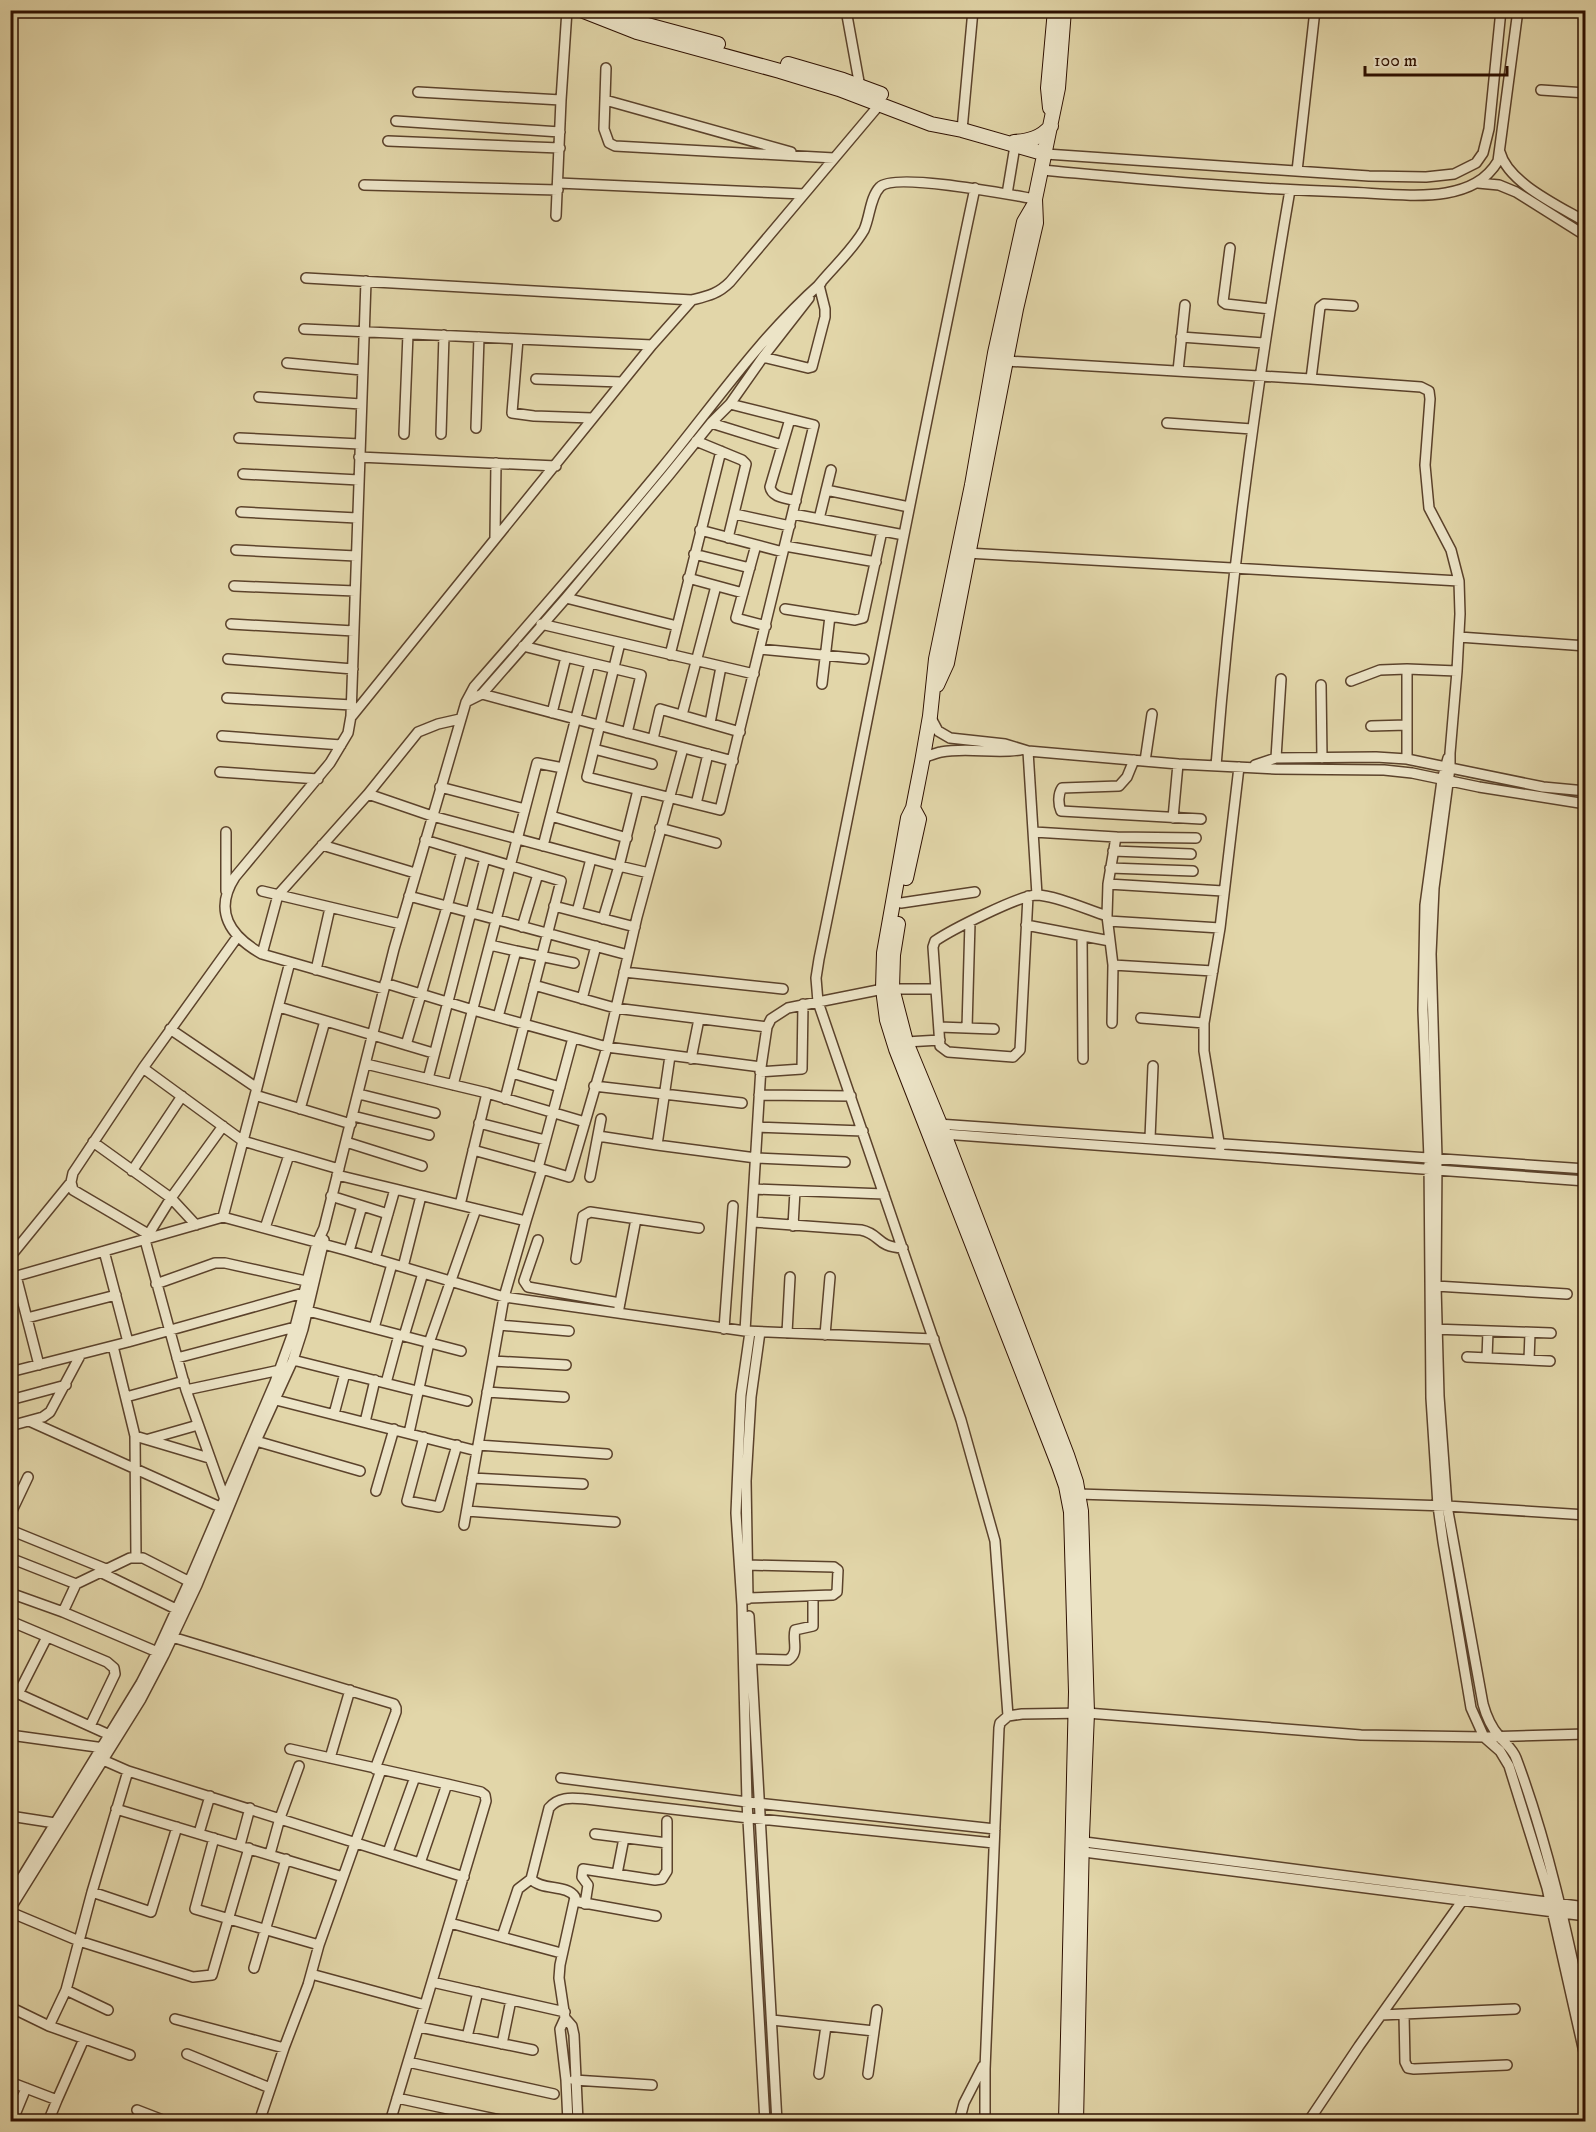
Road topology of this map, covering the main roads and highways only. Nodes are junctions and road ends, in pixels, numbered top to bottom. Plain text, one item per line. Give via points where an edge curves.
1 (581, 10) edge
2 (606, 10) edge
3 (1055, 10) edge
4 (1064, 10) edge
5 (1052, 124) junction
6 (962, 130) junction
7 (1010, 144) junction
8 (1046, 154) junction
9 (1035, 202) junction
10 (932, 695) junction
11 (913, 808) junction
12 (888, 989) junction
13 (1081, 1713) junction
14 (1077, 1846) junction
15 (1066, 2121) edge
16 (1076, 2121) edge

1 - 6 main road via 637,32 780,70 931,124
2 - 6 main road via 860,87
3 - 5 main road via 1048,88
4 - 5 main road
5 - 7 main road via 1045,134
5 - 8 main road
6 - 7 main road
7 - 8 main road
8 - 9 main road
9 - 10 main road via 1024,222 995,353
9 - 10 main road via 1036,223 947,663
10 - 11 main road
11 - 12 main road via 884,953
11 - 12 main road via 919,819
12 - 13 main road via 887,1020 896,1049 1066,1486 1071,1512
12 - 13 main road via 1067,1455 1078,1494
13 - 14 main road
14 - 15 main road
14 - 16 main road

